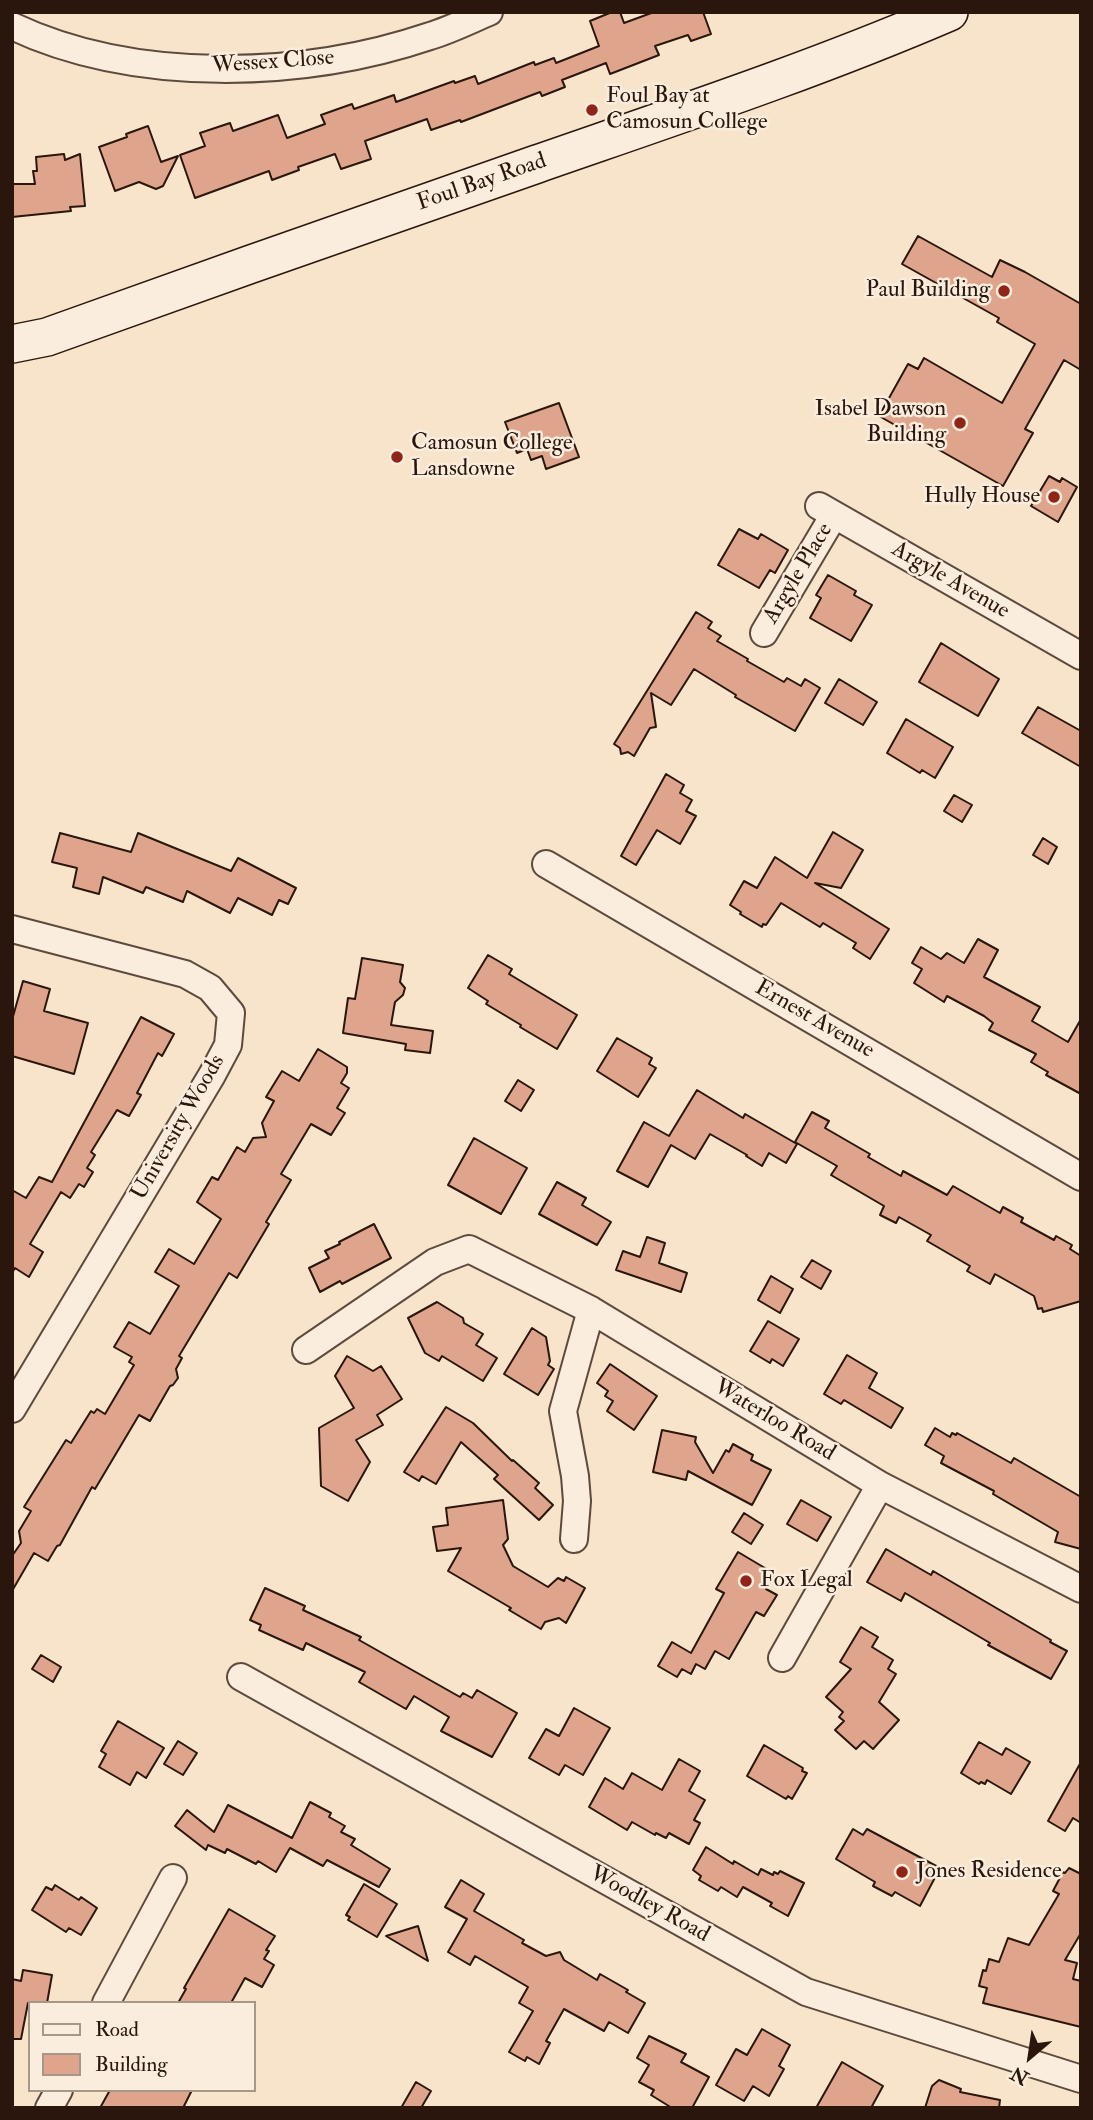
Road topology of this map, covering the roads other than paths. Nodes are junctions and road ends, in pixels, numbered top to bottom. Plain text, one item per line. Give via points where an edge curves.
1 (489, 12) edge
2 (949, 12) edge
3 (12, 26) edge
4 (12, 344) edge
5 (826, 510) joint
6 (764, 633) dead end
7 (1081, 656) edge
8 (546, 864) dead end
9 (12, 929) edge
10 (1081, 1177) edge
11 (591, 1310) junction
12 (306, 1350) dead end
13 (12, 1409) edge
14 (880, 1485) junction
15 (574, 1539) dead end
16 (1081, 1589) edge
17 (782, 1658) dead end
18 (240, 1678) dead end
19 (173, 1878) dead end
20 (107, 2001) edge
21 (1081, 2079) edge
22 (58, 2092) edge
23 (50, 2108) edge

1 - 3 street, Wessex Close via 429,37 345,59 254,69 153,65 57,43
2 - 4 main road, Foul Bay Road via 716,102 47,337
5 - 6 street, Argyle Place
5 - 7 street, Argyle Avenue
8 - 10 street, Ernest Avenue
9 - 13 street, University Woods via 185,974 210,988 231,1013 228,1045 212,1075
11 - 12 street, Waterloo Road via 469,1249 435,1262
11 - 14 street, Waterloo Road
11 - 15 street via 563,1410 575,1476
14 - 16 street, Waterloo Road
14 - 17 street
18 - 21 street, Woodley Road via 806,1993
19 - 20 street
22 - 23 street

